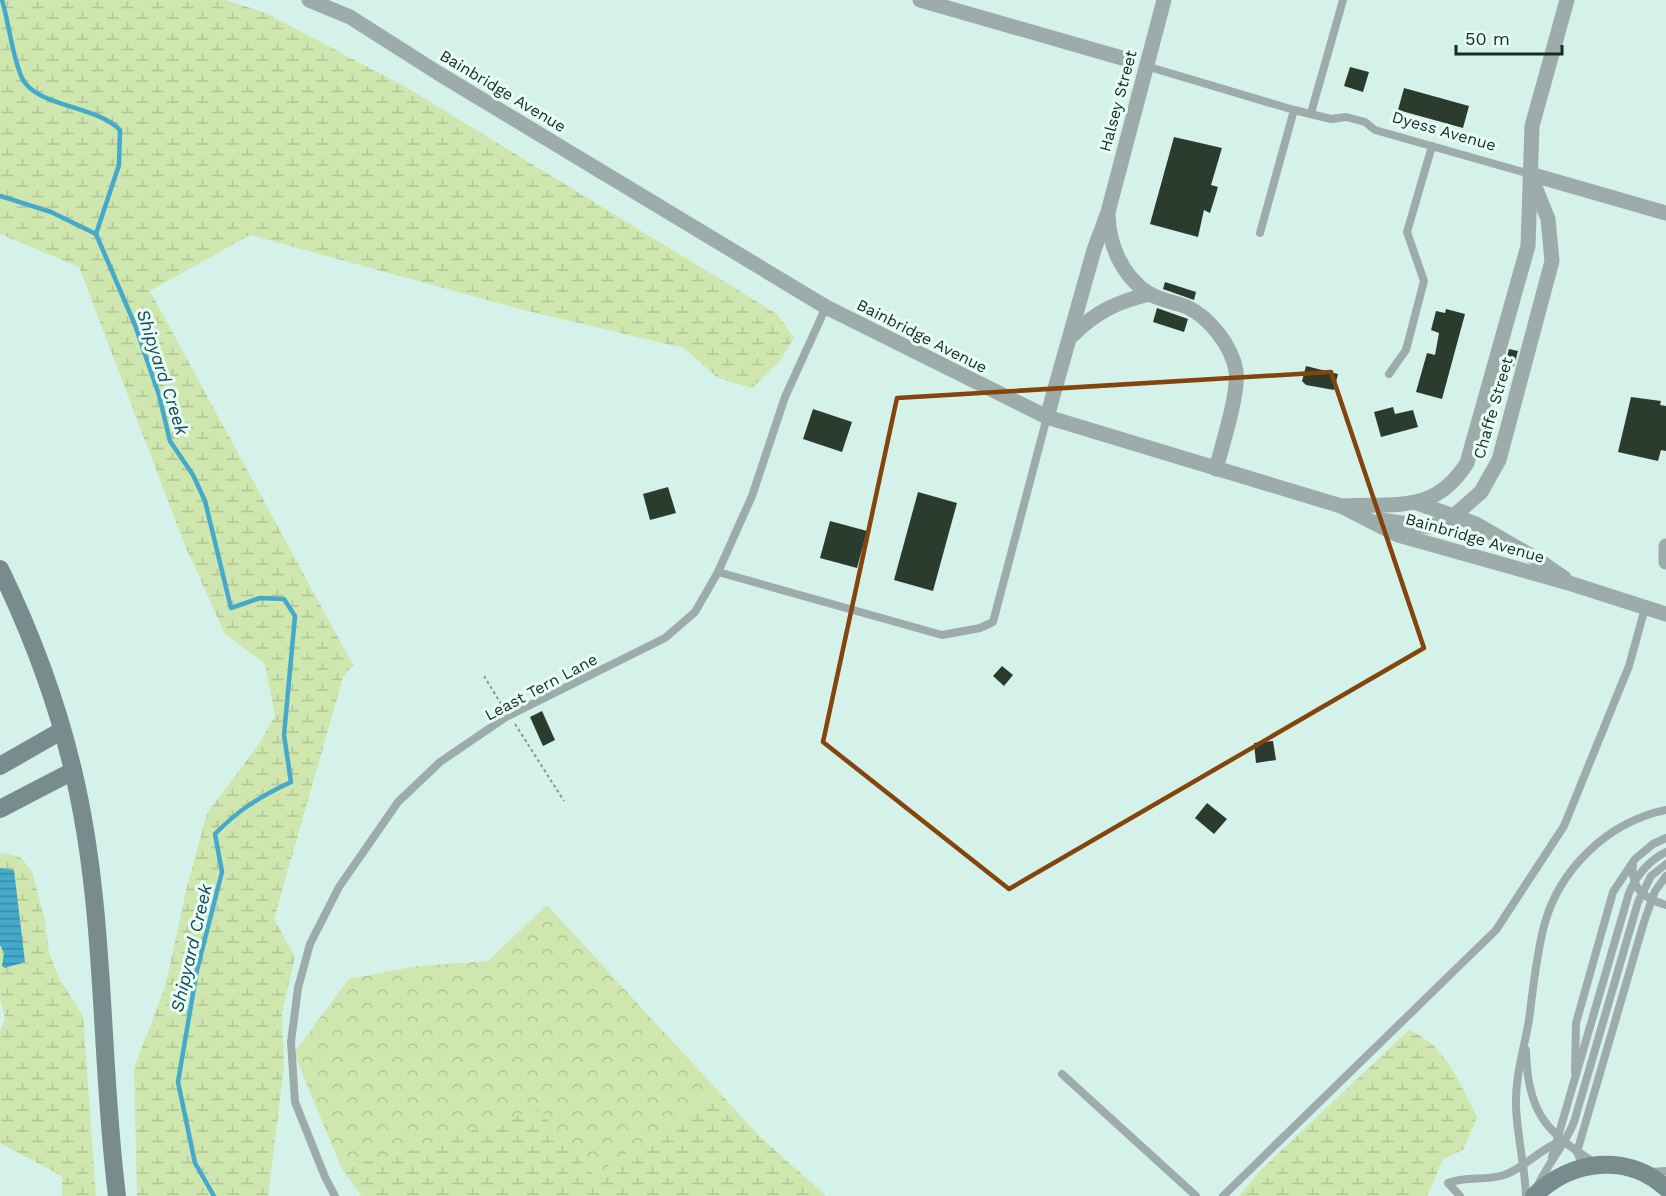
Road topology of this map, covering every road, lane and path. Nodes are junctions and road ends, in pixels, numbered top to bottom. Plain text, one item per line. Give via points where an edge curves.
1 (309, 0) edge
2 (920, 0) edge
3 (1164, 0) edge
4 (1343, 0) edge
5 (1567, 0) edge
6 (1122, 58) dead end
7 (1145, 66) junction
8 (1294, 110) junction
9 (1311, 113) junction
10 (1432, 146) junction
11 (1530, 174) junction
12 (1108, 212) junction
13 (1666, 213) edge
14 (1260, 232) dead end
15 (1150, 294) junction
16 (826, 307) junction
17 (1071, 337) junction
18 (1389, 374) dead end
19 (1047, 417) junction
20 (1216, 469) junction
21 (1417, 503) junction
22 (1341, 506) junction
23 (1454, 516) junction
24 (1666, 546) edge
25 (1666, 562) edge
26 (0, 568) edge
27 (718, 572) junction
28 (1572, 584) junction
29 (1645, 608) junction
30 (1666, 614) edge
31 (484, 676) dead end
32 (509, 715) junction
33 (61, 731) junction
34 (0, 766) edge
35 (73, 771) junction
36 (564, 801) dead end
37 (0, 809) edge
38 (1666, 810) edge
39 (1666, 838) edge
40 (1666, 852) edge
41 (1634, 861) junction
42 (1666, 864) edge
43 (1665, 879) edge
44 (1634, 882) junction
45 (1657, 888) junction
46 (1666, 890) edge
47 (1641, 895) junction
48 (1652, 901) junction
49 (1666, 905) edge
50 (1526, 1036) junction
51 (1062, 1074) dead end
52 (1575, 1077) junction
53 (1557, 1140) junction
54 (1565, 1143) junction
55 (1551, 1160) junction
56 (1586, 1161) junction
57 (1524, 1165) junction
58 (1666, 1171) edge
59 (1643, 1172) junction
60 (1666, 1188) edge
61 (117, 1196) edge
62 (335, 1196) edge
63 (1196, 1196) edge
64 (1223, 1196) edge
65 (1460, 1196) edge
66 (1526, 1196) edge
67 (1534, 1196) edge

1 - 16 street, Bainbridge Avenue via 350,17
2 - 6 street
3 - 7 street, Halsey Street
4 - 9 lane
5 - 11 street, Chaffe Street via 1532,126
7 - 8 lane, Dyess Avenue
7 - 12 street, Halsey Street
8 - 9 lane, Dyess Avenue
8 - 14 lane
9 - 10 lane, Dyess Avenue via 1365,122 1375,130
10 - 11 lane, Dyess Avenue
10 - 18 lane via 1407,232 1424,281 1406,350
11 - 13 street, Dyess Avenue
11 - 21 street, Chaffe Street via 1528,246 1467,463 1456,481 1430,500
11 - 23 street, Chaffe Street via 1548,219 1552,261 1547,288 1498,460 1481,492
12 - 15 street, Halsey Street via 1113,247 1125,272
12 - 17 street, Halsey Street
15 - 17 street via 1114,304
15 - 20 street, Halsey Street via 1190,309 1210,324 1236,371
16 - 19 street, Bainbridge Avenue
16 - 27 lane, Least Tern Lane via 785,397 752,496
17 - 19 street, Halsey Street
19 - 20 street, Bainbridge Avenue
19 - 27 lane via 993,622 942,635
20 - 22 street, Bainbridge Avenue
21 - 22 street, Chaffe Street
21 - 23 street, Bainbridge Avenue
22 - 23 street, Chaffe Street via 1405,525 1429,527
22 - 28 street, Bainbridge Avenue via 1398,535
23 - 28 street, Bainbridge Avenue via 1476,524 1535,558
24 - 25 street
26 - 33 street via 23,618
27 - 32 lane, Least Tern Lane via 695,612 665,638
28 - 29 street, Bainbridge Avenue
29 - 30 street, Bainbridge Avenue
29 - 64 lane via 1629,666 1564,826 1496,930
31 - 32 path
32 - 36 path
32 - 62 lane, Least Tern Lane via 440,762 398,802 339,886 310,944 298,988 291,1042 295,1102
33 - 34 street
33 - 35 street
35 - 37 street
35 - 61 street via 86,841 98,950
38 - 50 lane via 1632,820 1610,832 1560,887 1544,925
39 - 41 lane
40 - 44 lane
41 - 44 lane
41 - 52 lane via 1613,892 1576,1023
42 - 47 lane via 1651,876
43 - 45 lane
44 - 47 lane
44 - 52 lane
45 - 46 lane
45 - 48 lane
47 - 48 lane
47 - 54 lane
48 - 49 lane
48 - 56 lane
50 - 53 lane via 1532,1100
50 - 57 lane via 1516,1106
51 - 63 lane
52 - 53 lane
53 - 54 lane
53 - 55 lane
53 - 57 lane
54 - 55 lane
54 - 56 lane
55 - 67 lane
56 - 59 street
56 - 67 street
57 - 65 lane via 1491,1178 1448,1183
57 - 66 lane
58 - 59 lane
59 - 60 street

